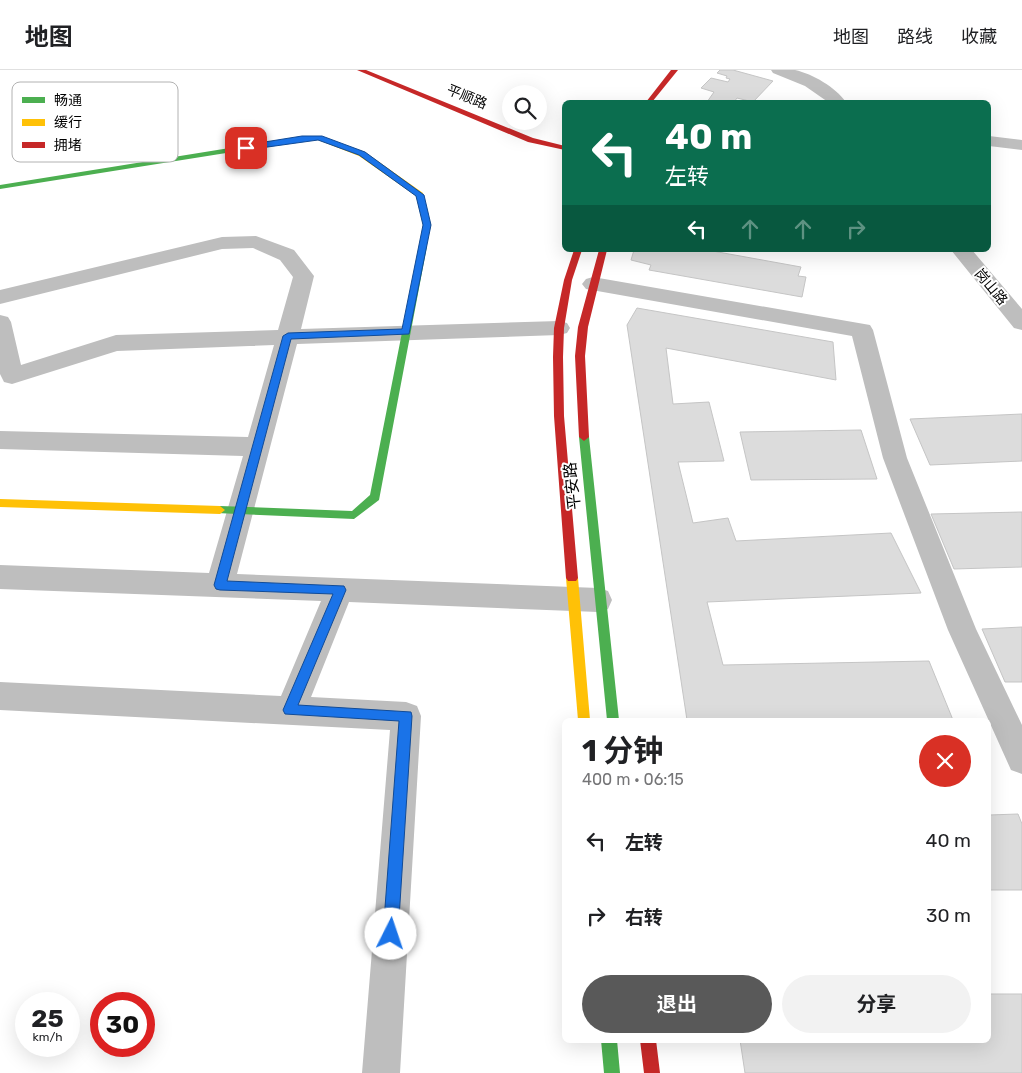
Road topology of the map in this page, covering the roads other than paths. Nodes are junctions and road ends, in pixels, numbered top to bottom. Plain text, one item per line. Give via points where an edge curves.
1 (360, 70) edge
2 (387, 70) edge
3 (675, 70) edge
4 (779, 70) edge
5 (449, 94) dead end
6 (651, 100) edge
7 (835, 100) edge
8 (531, 140) junction
9 (991, 141) edge
10 (1022, 145) edge
11 (562, 147) edge
12 (562, 158) edge
13 (178, 159) edge
14 (158, 162) edge
15 (0, 188) edge
16 (577, 252) edge
17 (602, 252) edge
18 (963, 252) edge
19 (593, 284) junction
20 (0, 297) edge
21 (0, 322) edge
22 (1022, 323) edge
23 (559, 328) junction
24 (406, 332) junction
25 (288, 336) junction
26 (0, 440) edge
27 (258, 447) junction
28 (0, 504) edge
29 (240, 511) junction
30 (0, 577) edge
31 (220, 585) junction
32 (340, 590) junction
33 (588, 600) junction
34 (0, 696) edge
35 (290, 710) junction
36 (584, 718) edge
37 (614, 718) edge
38 (1022, 759) edge
39 (609, 1043) edge
40 (648, 1043) edge
41 (381, 1073) edge
42 (612, 1073) edge
43 (652, 1073) edge

1 - 8 main road, 平顺路
2 - 5 main road, 平顺路
3 - 6 main road
4 - 7 street via 806,80 828,92
8 - 11 main road, 平顺路
8 - 12 main road
9 - 10 street
13 - 24 main road via 319,138 362,154 420,195 427,225
14 - 15 main road
16 - 23 main road, 平安路 via 568,280
17 - 19 main road, 平安路
18 - 22 street, 岗山路
19 - 33 main road, 平安路 via 580,356 586,457
19 - 38 street via 862,330 895,458 962,630
20 - 25 street via 222,243 256,242 287,255 304,276
21 - 25 street via 12,376 116,343
23 - 24 street
23 - 33 main road, 平安路 via 559,416
24 - 25 street
24 - 29 main road via 375,497 354,515
25 - 27 street
26 - 27 street
27 - 29 street
28 - 29 main road
29 - 31 street
30 - 31 street
31 - 32 street
32 - 33 street
32 - 35 street
33 - 36 main road, 平安路
33 - 37 main road, 平安路
34 - 35 street
35 - 41 street via 406,716
39 - 42 main road
40 - 43 main road

